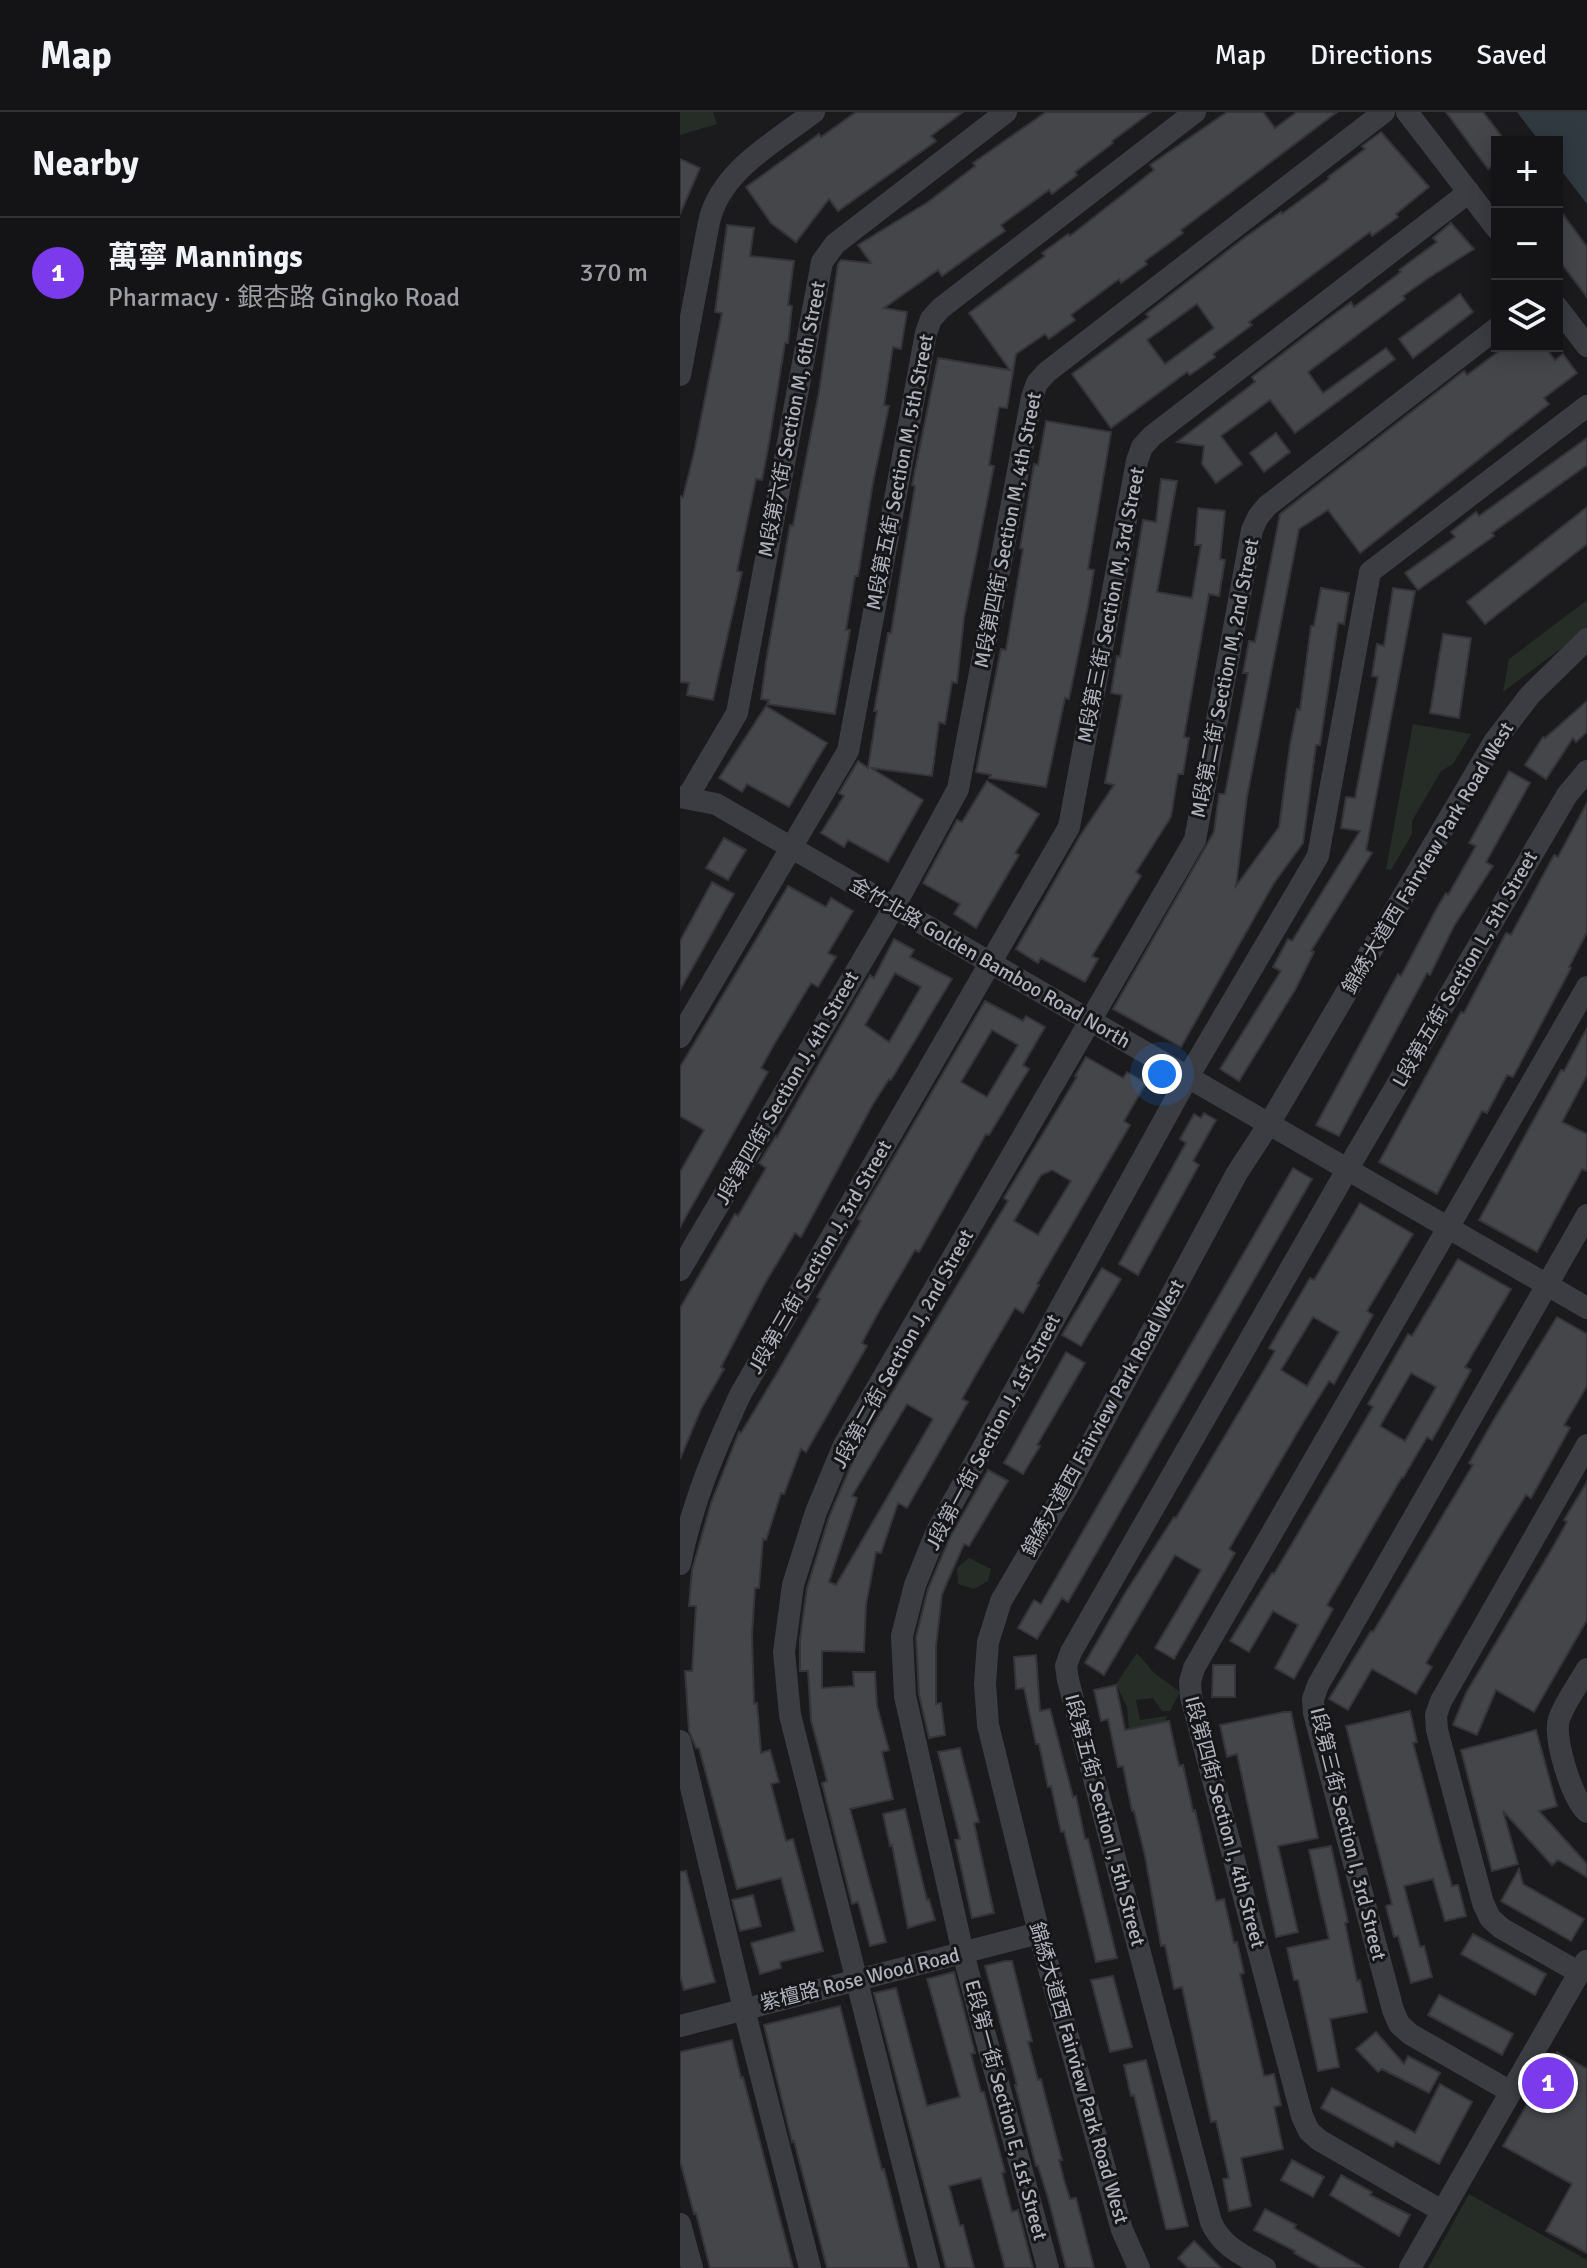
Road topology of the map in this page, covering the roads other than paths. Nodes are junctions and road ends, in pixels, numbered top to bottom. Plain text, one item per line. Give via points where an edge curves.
1 (814, 112) edge
2 (1006, 112) edge
3 (1195, 112) edge
4 (1384, 112) edge
5 (1407, 112) edge
6 (1469, 192) junction
7 (1491, 221) edge
8 (1563, 315) edge
9 (1491, 333) edge
10 (1587, 346) edge
11 (680, 375) edge
12 (1587, 406) edge
13 (1582, 647) edge
14 (1587, 771) edge
15 (684, 798) edge
16 (791, 848) junction
17 (894, 907) junction
18 (989, 962) junction
19 (1587, 987) edge
20 (1091, 1022) junction
21 (680, 1037) edge
22 (1188, 1077) junction
23 (1269, 1124) junction
24 (1347, 1170) junction
25 (1587, 1215) edge
26 (1447, 1227) junction
27 (680, 1270) edge
28 (1546, 1285) junction
29 (1587, 1308) edge
30 (1587, 1445) edge
31 (680, 1564) edge
32 (1587, 1669) edge
33 (680, 1741) edge
34 (1587, 1812) edge
35 (1039, 1933) junction
36 (963, 1953) junction
37 (1583, 1966) edge
38 (855, 1981) junction
39 (744, 2009) junction
40 (680, 2026) edge
41 (1511, 2092) junction
42 (1442, 2211) junction
43 (680, 2224) edge
44 (692, 2268) edge
45 (810, 2268) edge
46 (929, 2268) edge
47 (1048, 2268) edge
48 (1139, 2268) edge
49 (1265, 2268) edge
50 (1410, 2268) edge

1 - 11 street via 734,174 715,201
2 - 15 street, M段第六街 Section M, 6th Street via 835,244 822,262 737,713
3 - 16 street, M段第五街 Section M, 5th Street via 931,319 848,751
4 - 17 street, M段第四街 Section M, 4th Street via 1037,383 958,789
5 - 6 street
6 - 7 street
6 - 18 street, M段第三街 Section M, 3rd Street via 1142,447 1069,827
8 - 10 street
9 - 20 street, M段第二街 Section M, 2nd Street via 1258,517 1195,840
12 - 22 street, J段第一街 Section J, 1st Street via 1370,572 1318,856
13 - 23 street, 錦綉大道西 Fairview Park Road West via 1530,695 1494,742
14 - 24 street, L段第五街 Section L, 5th Street via 1567,795
15 - 16 street, 金竹北路 Golden Bamboo Road North via 716,804
16 - 17 street, 金竹北路 Golden Bamboo Road North
16 - 21 street, M段第五街 Section M, 5th Street
17 - 18 street, 金竹北路 Golden Bamboo Road North
17 - 27 street, J段第四街 Section J, 4th Street
18 - 20 street, 金竹北路 Golden Bamboo Road North
18 - 31 street, J段第三街 Section J, 3rd Street via 740,1395 705,1471
19 - 26 street, I段第四街 Section I, 4th Street
20 - 22 street, 金竹北路 Golden Bamboo Road North
20 - 38 street, J段第二街 Section J, 2nd Street via 844,1445 793,1585 784,1652 790,1715
22 - 23 street, 金竹北路 Golden Bamboo Road North
22 - 36 street, J段第一街 Section J, 1st Street via 937,1531 915,1585 902,1636 905,1696
23 - 24 street, 金竹北路 Golden Bamboo Road North
23 - 35 street, 錦綉大道西 Fairview Park Road West via 1001,1601 988,1642 988,1725
24 - 26 street, 金竹北路 Golden Bamboo Road North
24 - 49 street, I段第五街 Section I, 5th Street via 1066,1666 1211,2222 1229,2247
25 - 28 street, I段第三街 Section I, 3rd Street
26 - 28 street, 金竹北路 Golden Bamboo Road North
26 - 42 street, I段第四街 Section I, 4th Street via 1190,1682 1309,2131
28 - 29 street, 金竹北路 Golden Bamboo Road North
28 - 41 street, I段第三街 Section I, 3rd Street via 1313,1699 1399,2024
30 - 37 street via 1436,1715 1490,1918
32 - 34 street via 1558,1725 1573,1792
33 - 39 street
35 - 36 street, 紫檀路 Rose Wood Road
35 - 48 street, 錦綉大道西 Fairview Park Road West via 1122,2230
36 - 38 street, 紫檀路 Rose Wood Road
36 - 47 street, E段第一街 Section E, 1st Street
37 - 41 street
38 - 39 street, 紫檀路 Rose Wood Road
38 - 46 street, J段第二街 Section J, 2nd Street
39 - 40 street, 紫檀路 Rose Wood Road
39 - 45 street
41 - 42 street
42 - 50 street
43 - 44 street

